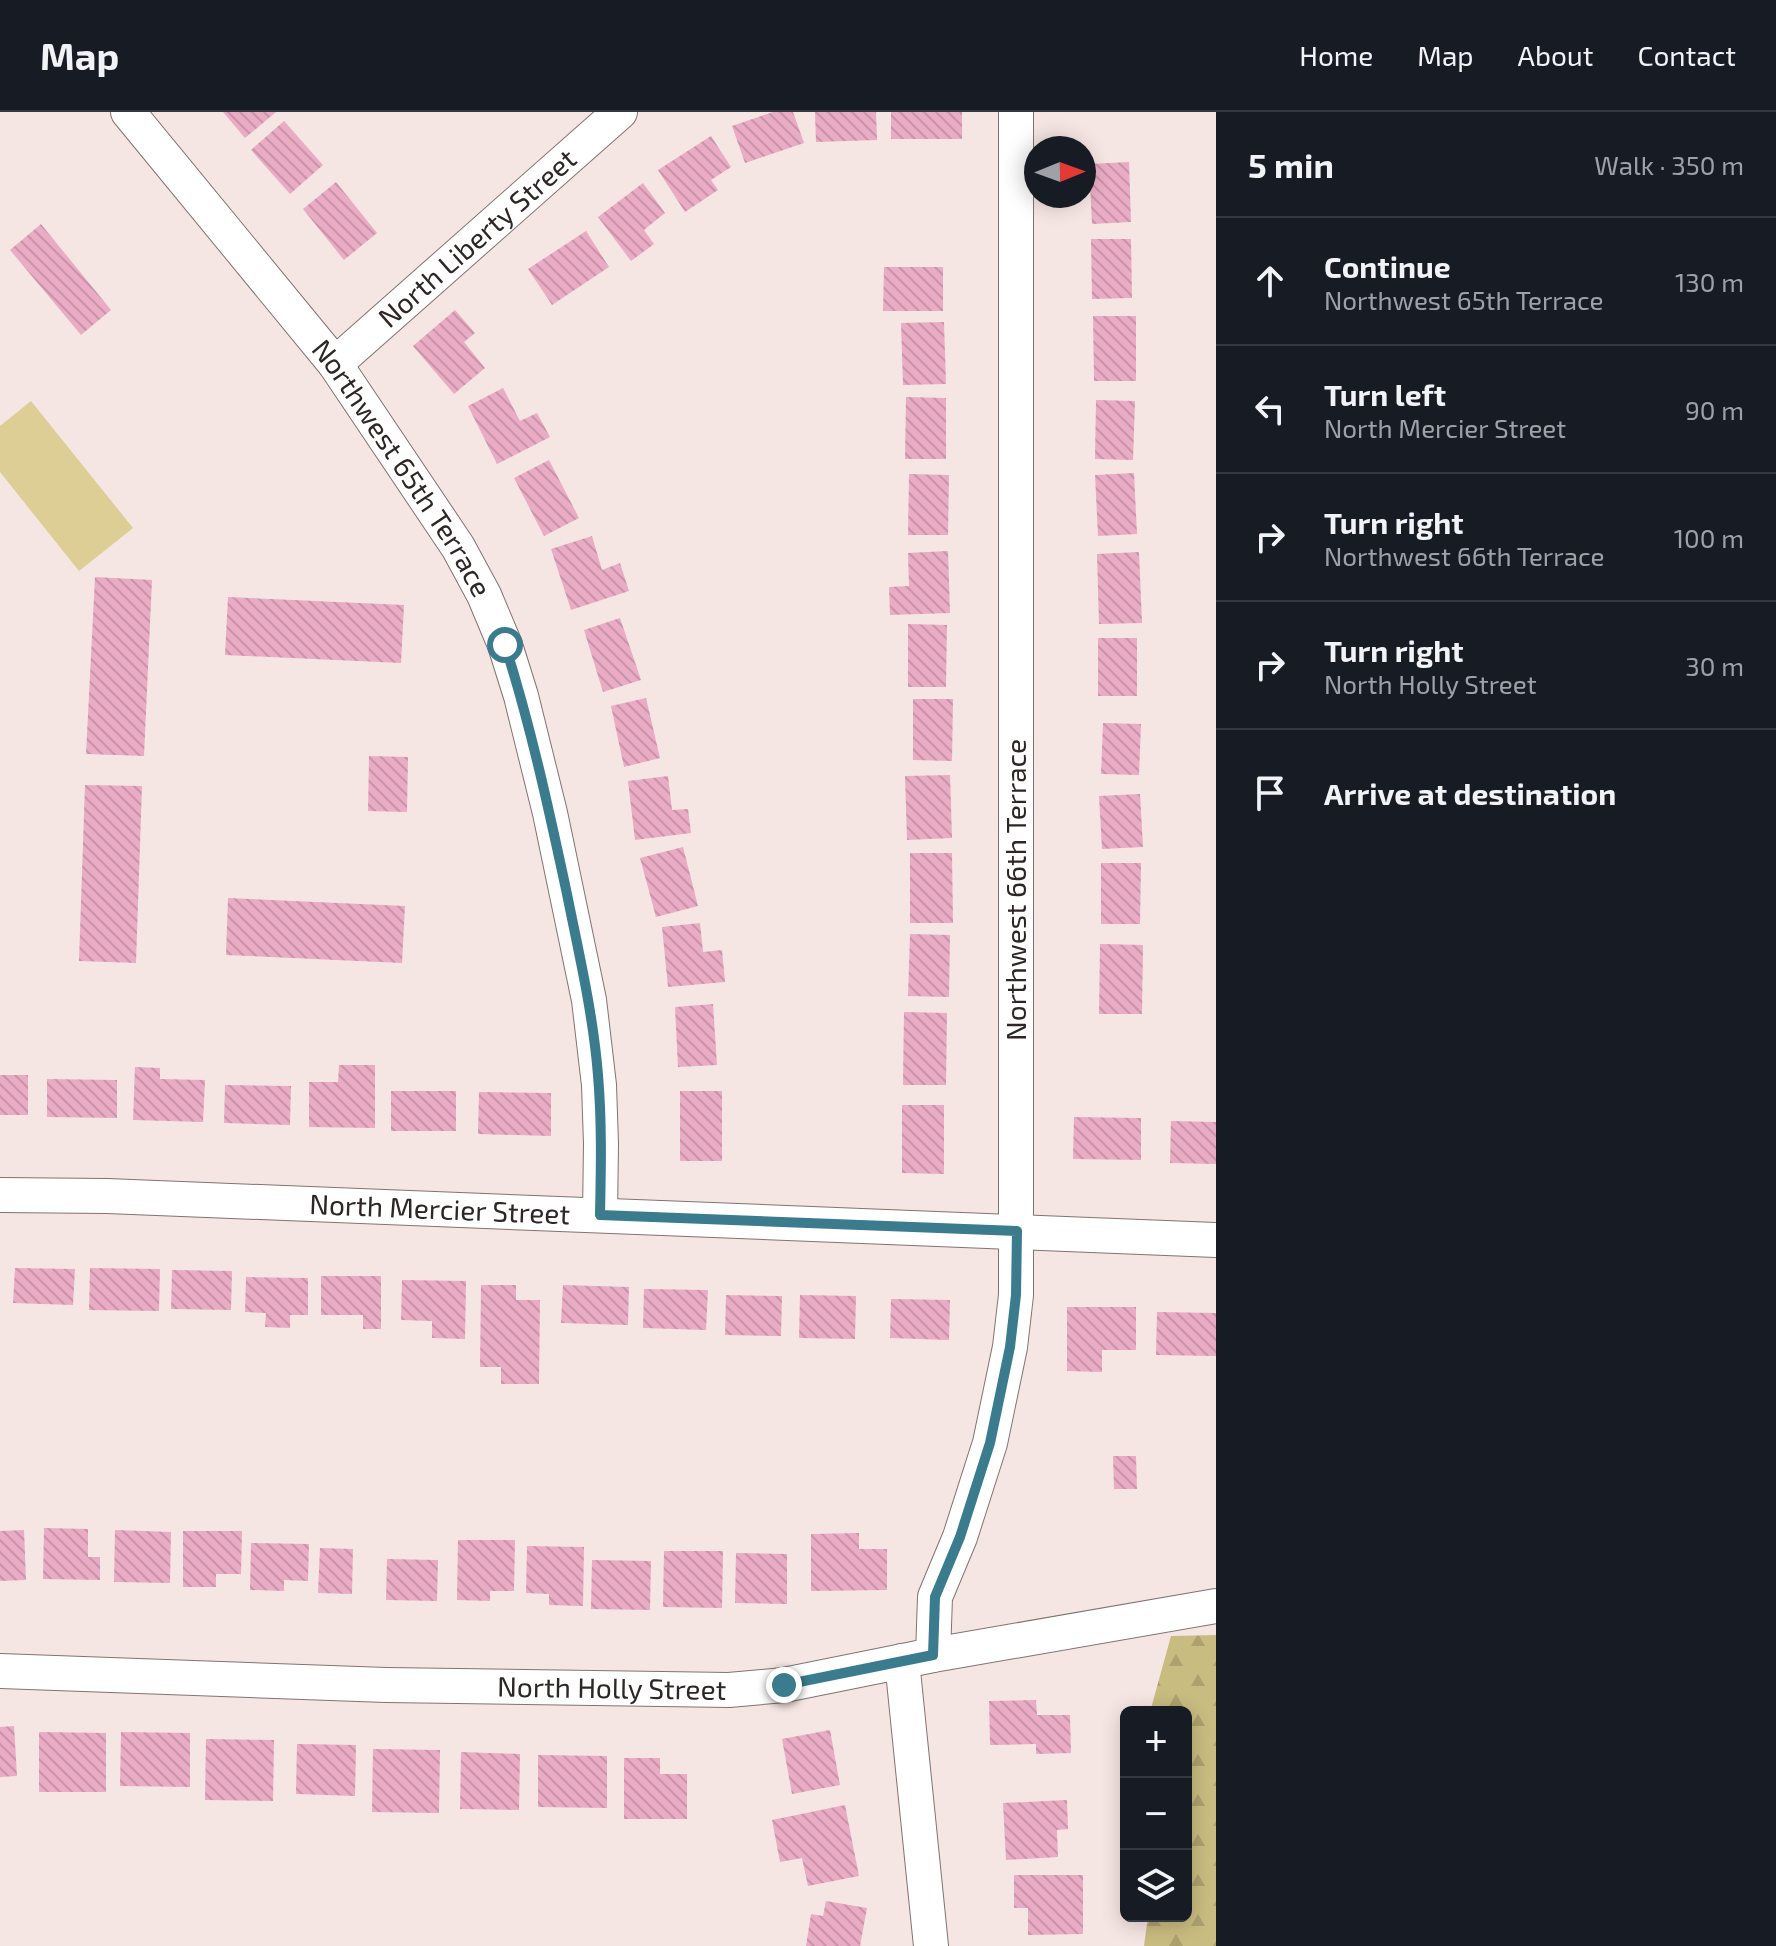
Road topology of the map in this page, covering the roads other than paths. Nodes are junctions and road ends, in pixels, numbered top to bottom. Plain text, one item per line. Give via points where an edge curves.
1 (128, 112) edge
2 (620, 112) edge
3 (1016, 112) edge
4 (335, 364) junction
5 (0, 1195) edge
6 (600, 1215) junction
7 (1017, 1231) junction
8 (1216, 1240) edge
9 (1216, 1606) edge
10 (918, 1658) junction
11 (0, 1671) edge
12 (931, 1946) edge

1 - 4 street, Northwest 65th Terrace
2 - 4 street, North Liberty Street
3 - 7 street, Northwest 66th Terrace
4 - 6 street, Northwest 65th Terrace via 458,547 509,657 550,813 589,1000 599,1085
5 - 6 street, North Mercier Street
6 - 7 street, North Mercier Street
7 - 8 street, North Mercier Street
7 - 10 street, Northwest 66th Terrace via 1010,1347 990,1443
9 - 10 street, North Holly Street
10 - 11 street, North Holly Street via 784,1685 729,1690
10 - 12 street, Northwest 66th Terrace

